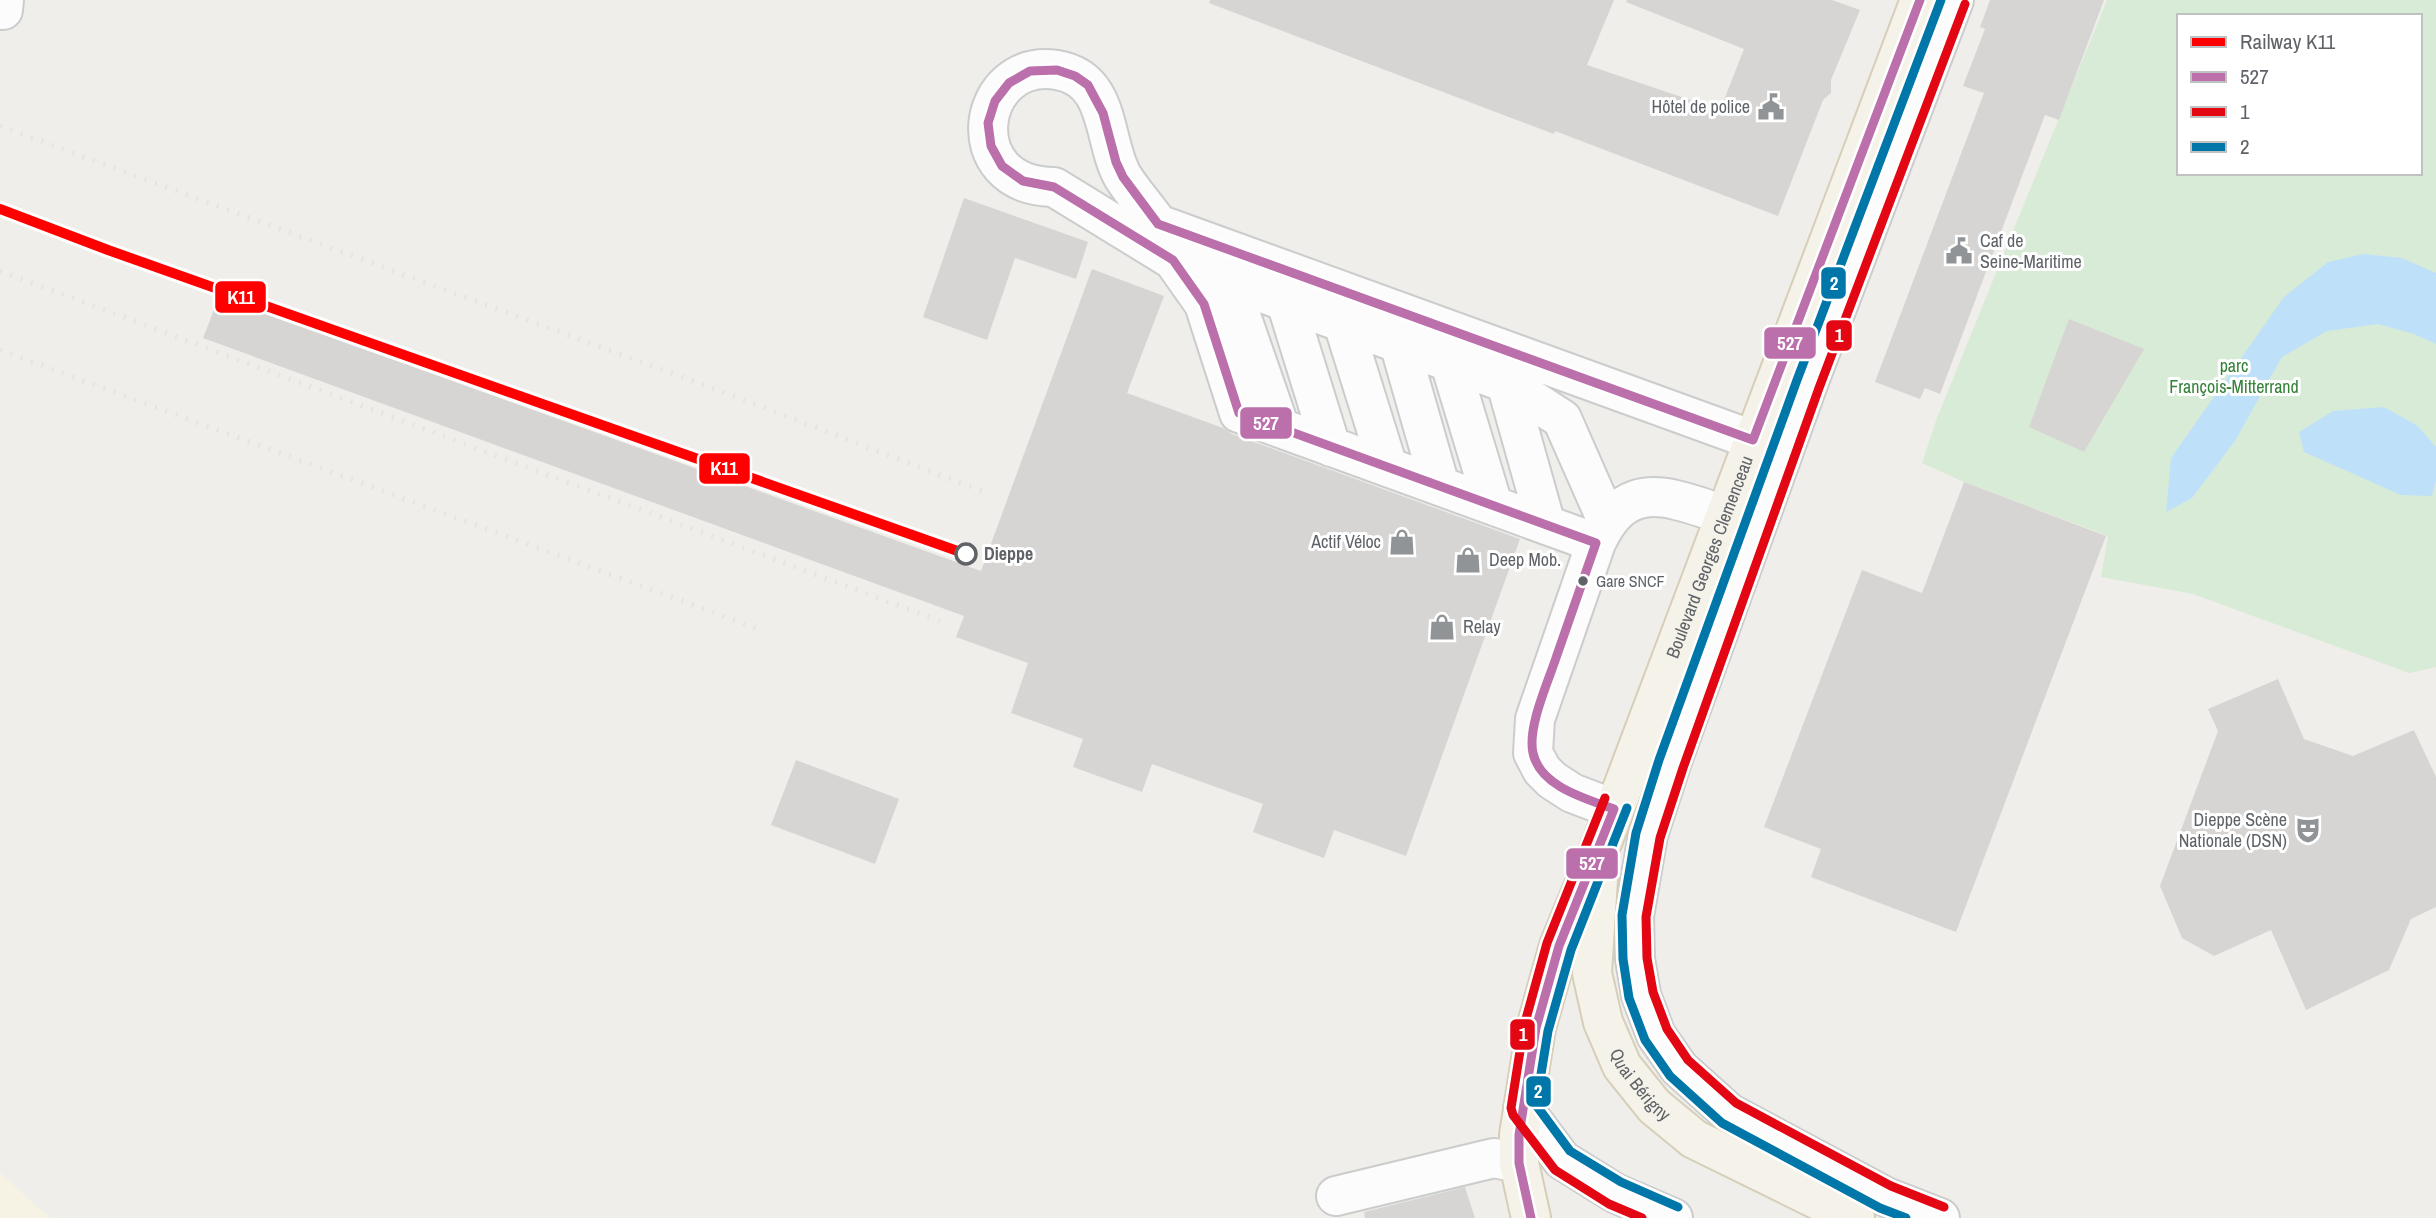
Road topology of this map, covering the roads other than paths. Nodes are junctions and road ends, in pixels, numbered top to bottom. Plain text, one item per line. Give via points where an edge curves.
1 (1920, 0) edge
2 (1954, 0) edge
3 (1173, 260) junction
4 (1229, 281) junction
5 (1286, 302) junction
6 (1343, 323) junction
7 (1399, 343) junction
8 (1450, 363) junction
9 (1506, 383) junction
10 (1280, 428) junction
11 (1753, 440) junction
12 (1331, 447) junction
13 (1388, 467) junction
14 (1440, 486) junction
15 (1493, 505) junction
16 (1725, 515) junction
17 (1546, 525) junction
18 (1602, 532) junction
19 (1608, 824) junction
20 (1523, 1108) junction
21 (1519, 1163) junction
22 (1336, 1196) dead end
23 (1531, 1218) edge
24 (1673, 1218) edge
25 (1855, 1218) edge
26 (1940, 1218) edge

1 - 11 main road, Boulevard Georges Clemenceau
2 - 26 lane via 1808,384 1671,764 1648,835 1634,916 1641,995 1656,1035 1679,1068 1729,1113 1886,1197
3 - 4 lane
3 - 10 lane via 1204,304 1239,414
3 - 11 lane via 1054,187 1036,187 1003,169 993,154 988,127 994,100 1006,85 1021,75 1058,70 1090,88 1100,103 1122,175 1158,224
4 - 5 lane
4 - 10 lane
5 - 6 lane
5 - 12 lane
6 - 7 lane
6 - 13 lane
7 - 8 lane
7 - 14 lane
8 - 9 lane
8 - 15 lane
9 - 17 lane
9 - 18 lane via 1562,419
10 - 12 lane
11 - 16 main road, Boulevard Georges Clemenceau
12 - 13 lane
13 - 14 lane
14 - 15 lane
15 - 17 lane
16 - 18 lane via 1656,496 1623,505
16 - 19 main road, Boulevard Georges Clemenceau
17 - 18 lane
18 - 19 lane via 1535,719 1533,753 1552,780
19 - 20 main road via 1559,946 1536,1028
19 - 25 main road, Quai Bérigny via 1592,973 1603,1022 1622,1066 1654,1106 1694,1139
20 - 21 main road
20 - 24 lane via 1562,1160 1615,1194
21 - 22 lane via 1494,1158
21 - 23 main road

